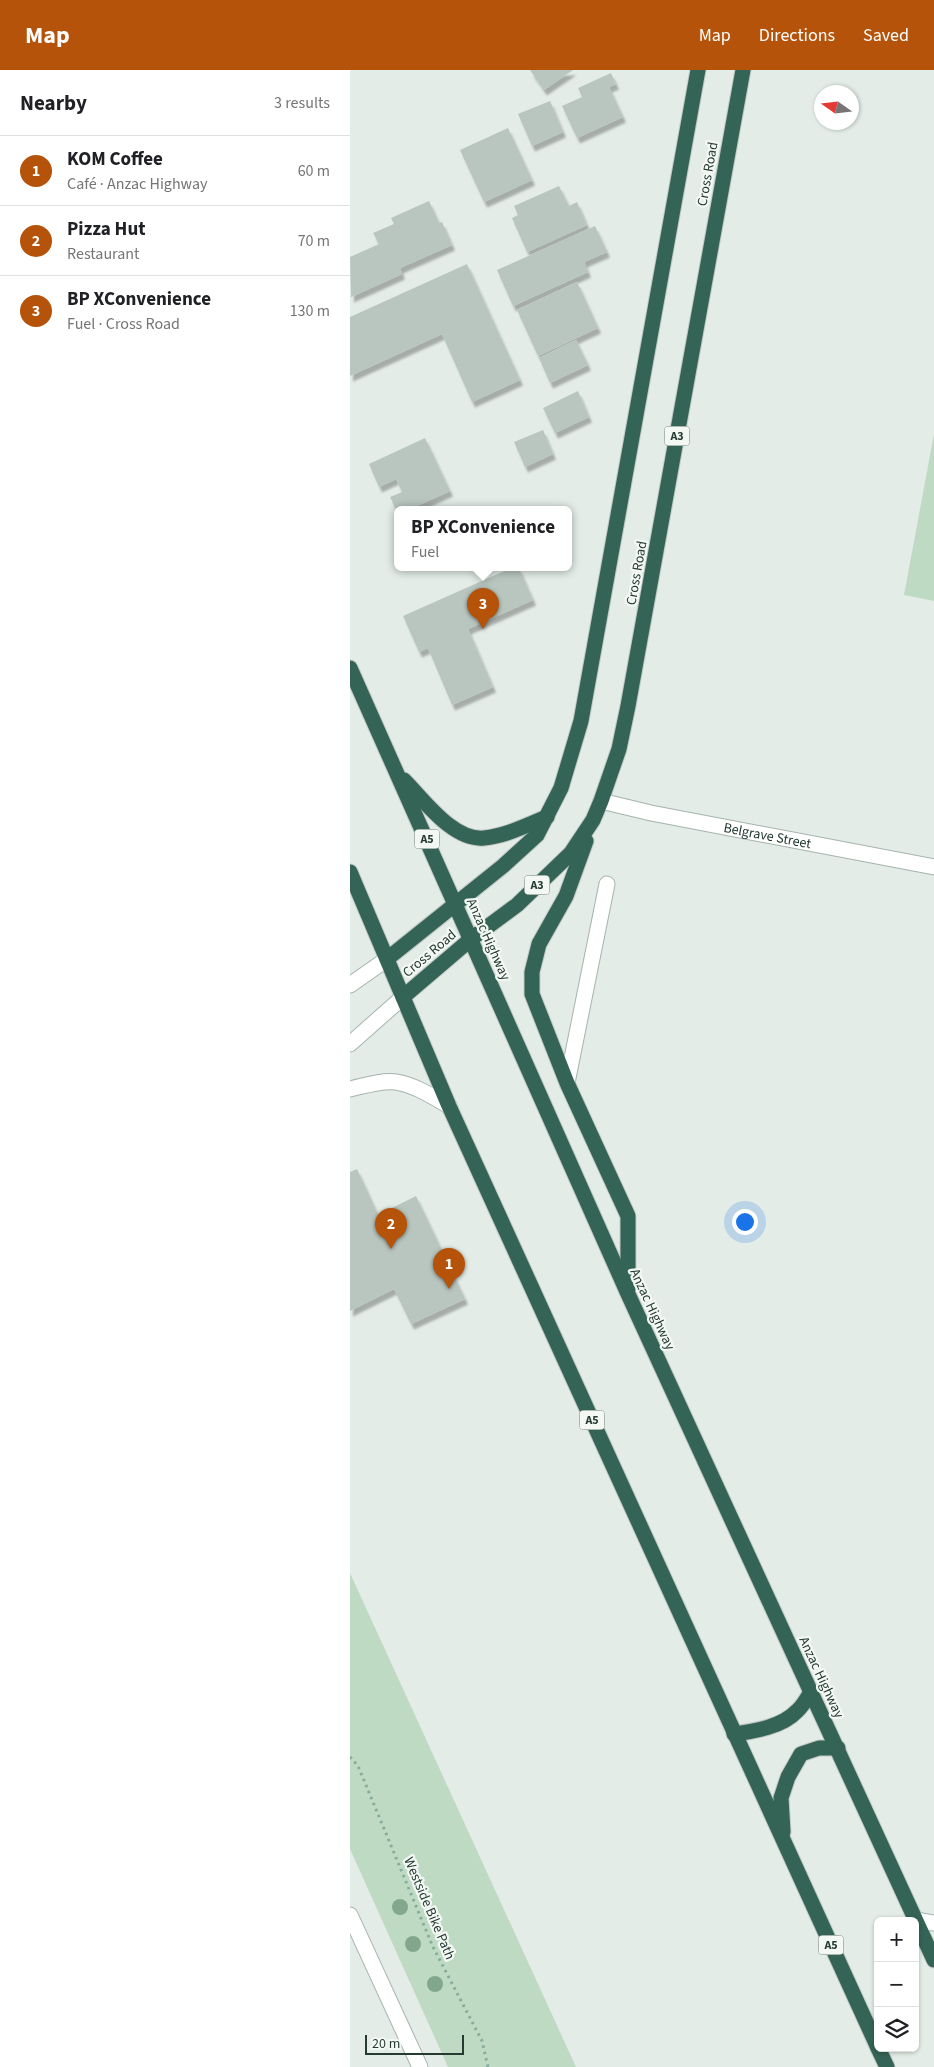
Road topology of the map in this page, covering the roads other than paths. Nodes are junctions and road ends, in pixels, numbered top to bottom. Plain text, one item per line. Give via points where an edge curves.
1 (698, 70) edge
2 (743, 70) edge
3 (350, 668) edge
4 (398, 774) junction
5 (602, 801) junction
6 (547, 817) junction
7 (593, 820) junction
8 (934, 867) edge
9 (350, 872) edge
10 (607, 884) dead end
11 (456, 905) junction
12 (471, 939) junction
13 (387, 960) junction
14 (350, 984) edge
15 (403, 997) junction
16 (350, 1044) edge
17 (567, 1083) junction
18 (350, 1090) edge
19 (449, 1106) junction
20 (628, 1294) junction
21 (811, 1692) junction
22 (734, 1734) junction
23 (838, 1748) junction
24 (783, 1841) junction
25 (350, 1915) edge
26 (915, 1917) edge
27 (919, 1920) edge
28 (934, 1923) edge
29 (919, 1927) edge
30 (934, 1960) edge
31 (874, 2039) edge
32 (880, 2052) edge
33 (420, 2067) edge
34 (887, 2067) edge

1 - 6 highway, Cross Road via 581,721 561,788
2 - 5 highway, Cross Road / A3 via 628,706 619,749
3 - 4 highway, Anzac Highway / A5
4 - 6 highway via 453,829 472,838 501,834
4 - 11 highway, Anzac Highway / A5
5 - 7 highway, Cross Road / A3
5 - 8 street, Belgrave Street
6 - 11 highway, Cross Road via 527,845
7 - 12 highway, Cross Road / A3 via 571,853 517,905
7 - 17 highway via 566,896 539,944 532,972 534,1000
9 - 13 highway, A5
10 - 17 street
11 - 12 highway, Anzac Highway / A5
11 - 13 highway, Cross Road
12 - 15 highway, Cross Road / A3
12 - 20 highway, Anzac Highway / A5
13 - 14 street
13 - 15 highway, A5
15 - 16 street
15 - 19 highway, A5
17 - 20 highway via 628,1216
18 - 19 street via 396,1082
19 - 22 highway, A5
20 - 21 highway, Anzac Highway / A5
21 - 22 highway via 797,1712 779,1723
21 - 23 highway, Anzac Highway / A5
22 - 24 highway, A5
23 - 24 highway via 819,1748 801,1754 781,1798
23 - 26 highway, Anzac Highway / A5
24 - 31 highway, A5
25 - 33 street
27 - 28 street
29 - 30 highway, Anzac Highway / A5
32 - 34 highway, A5

